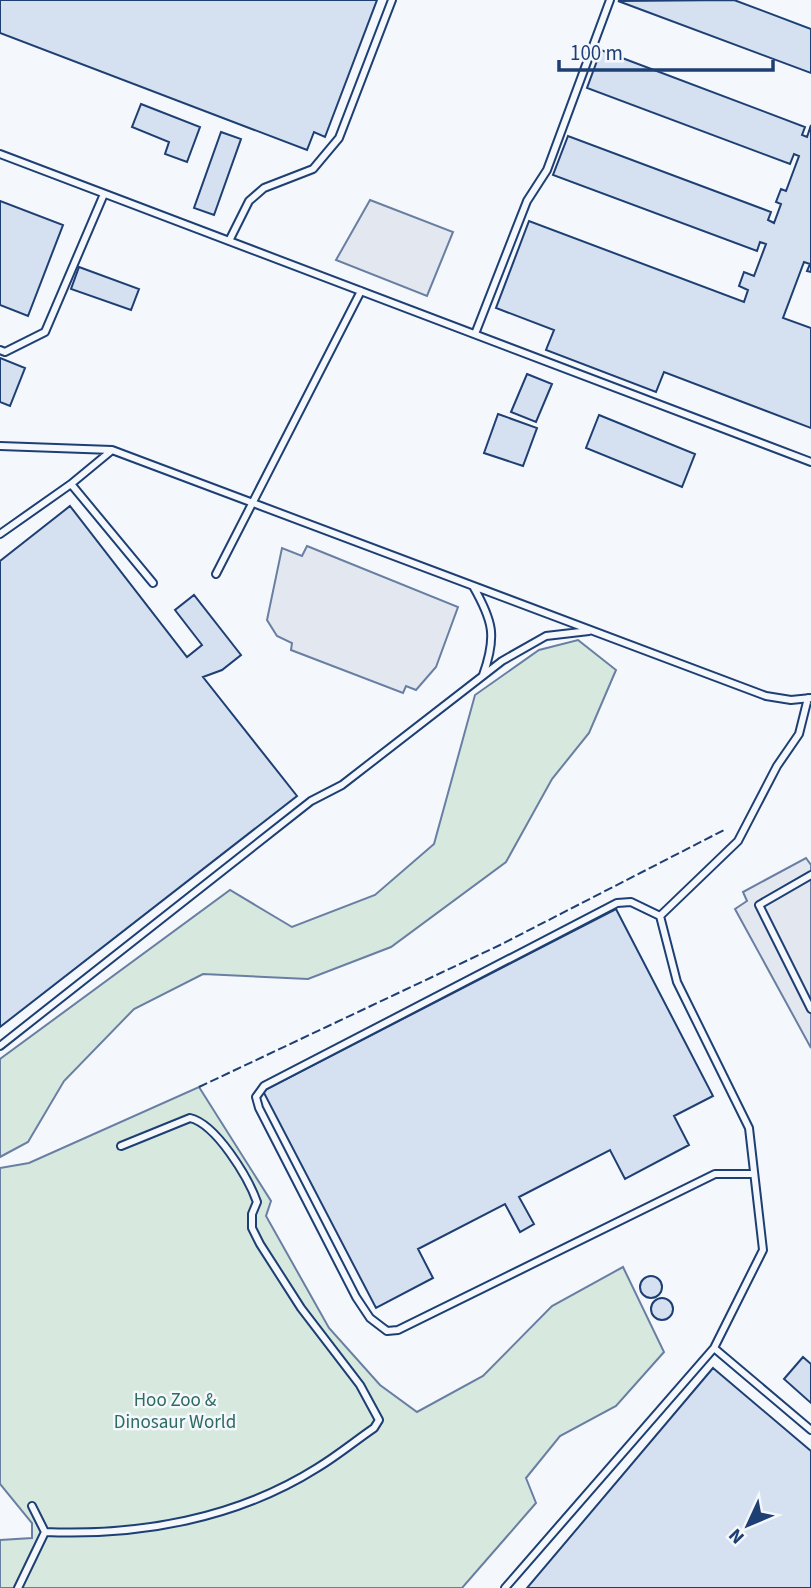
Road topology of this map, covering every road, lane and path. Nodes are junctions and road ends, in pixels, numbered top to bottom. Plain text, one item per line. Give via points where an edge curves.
1 (392, 0) edge
2 (610, 0) edge
3 (0, 154) edge
4 (104, 194) junction
5 (229, 241) junction
6 (361, 291) junction
7 (475, 334) junction
8 (0, 350) edge
9 (0, 446) edge
10 (112, 450) junction
11 (811, 462) edge
12 (71, 484) junction
13 (254, 504) junction
14 (0, 534) edge
15 (216, 574) dead end
16 (153, 583) dead end
17 (473, 586) junction
18 (591, 630) junction
19 (482, 677) junction
20 (809, 698) edge
21 (811, 874) edge
22 (660, 916) junction
23 (811, 1009) edge
24 (0, 1046) edge
25 (121, 1146) dead end
26 (752, 1174) junction
27 (714, 1348) junction
28 (811, 1430) edge
29 (32, 1506) dead end
30 (45, 1532) junction
31 (18, 1588) edge
32 (505, 1588) edge

1 - 5 lane via 339,138 313,169 264,188 249,201
2 - 7 lane via 547,170 527,201
3 - 4 lane
4 - 5 lane
4 - 8 lane via 46,332 5,352
5 - 6 lane
6 - 7 lane
6 - 13 lane
7 - 11 lane
9 - 10 lane
10 - 12 lane
10 - 13 lane
12 - 14 lane
12 - 16 lane
13 - 15 lane
13 - 17 lane
17 - 18 lane
17 - 19 lane via 491,617 492,649
18 - 19 lane via 546,636
18 - 20 lane via 766,696 791,701
19 - 24 lane via 342,785 311,801
20 - 22 lane via 799,734 777,765 738,841
21 - 23 lane via 759,905
22 - 26 lane via 677,982 749,1128
22 - 26 lane via 631,902 617,903 264,1086 256,1097 356,1297 370,1318 387,1331 398,1330 715,1174
25 - 30 lane via 190,1118 214,1132 253,1190 257,1202 252,1227 260,1244 379,1420 315,1470 188,1523 75,1534
26 - 27 lane via 763,1250
27 - 28 lane
27 - 32 lane
29 - 30 lane
30 - 31 lane

